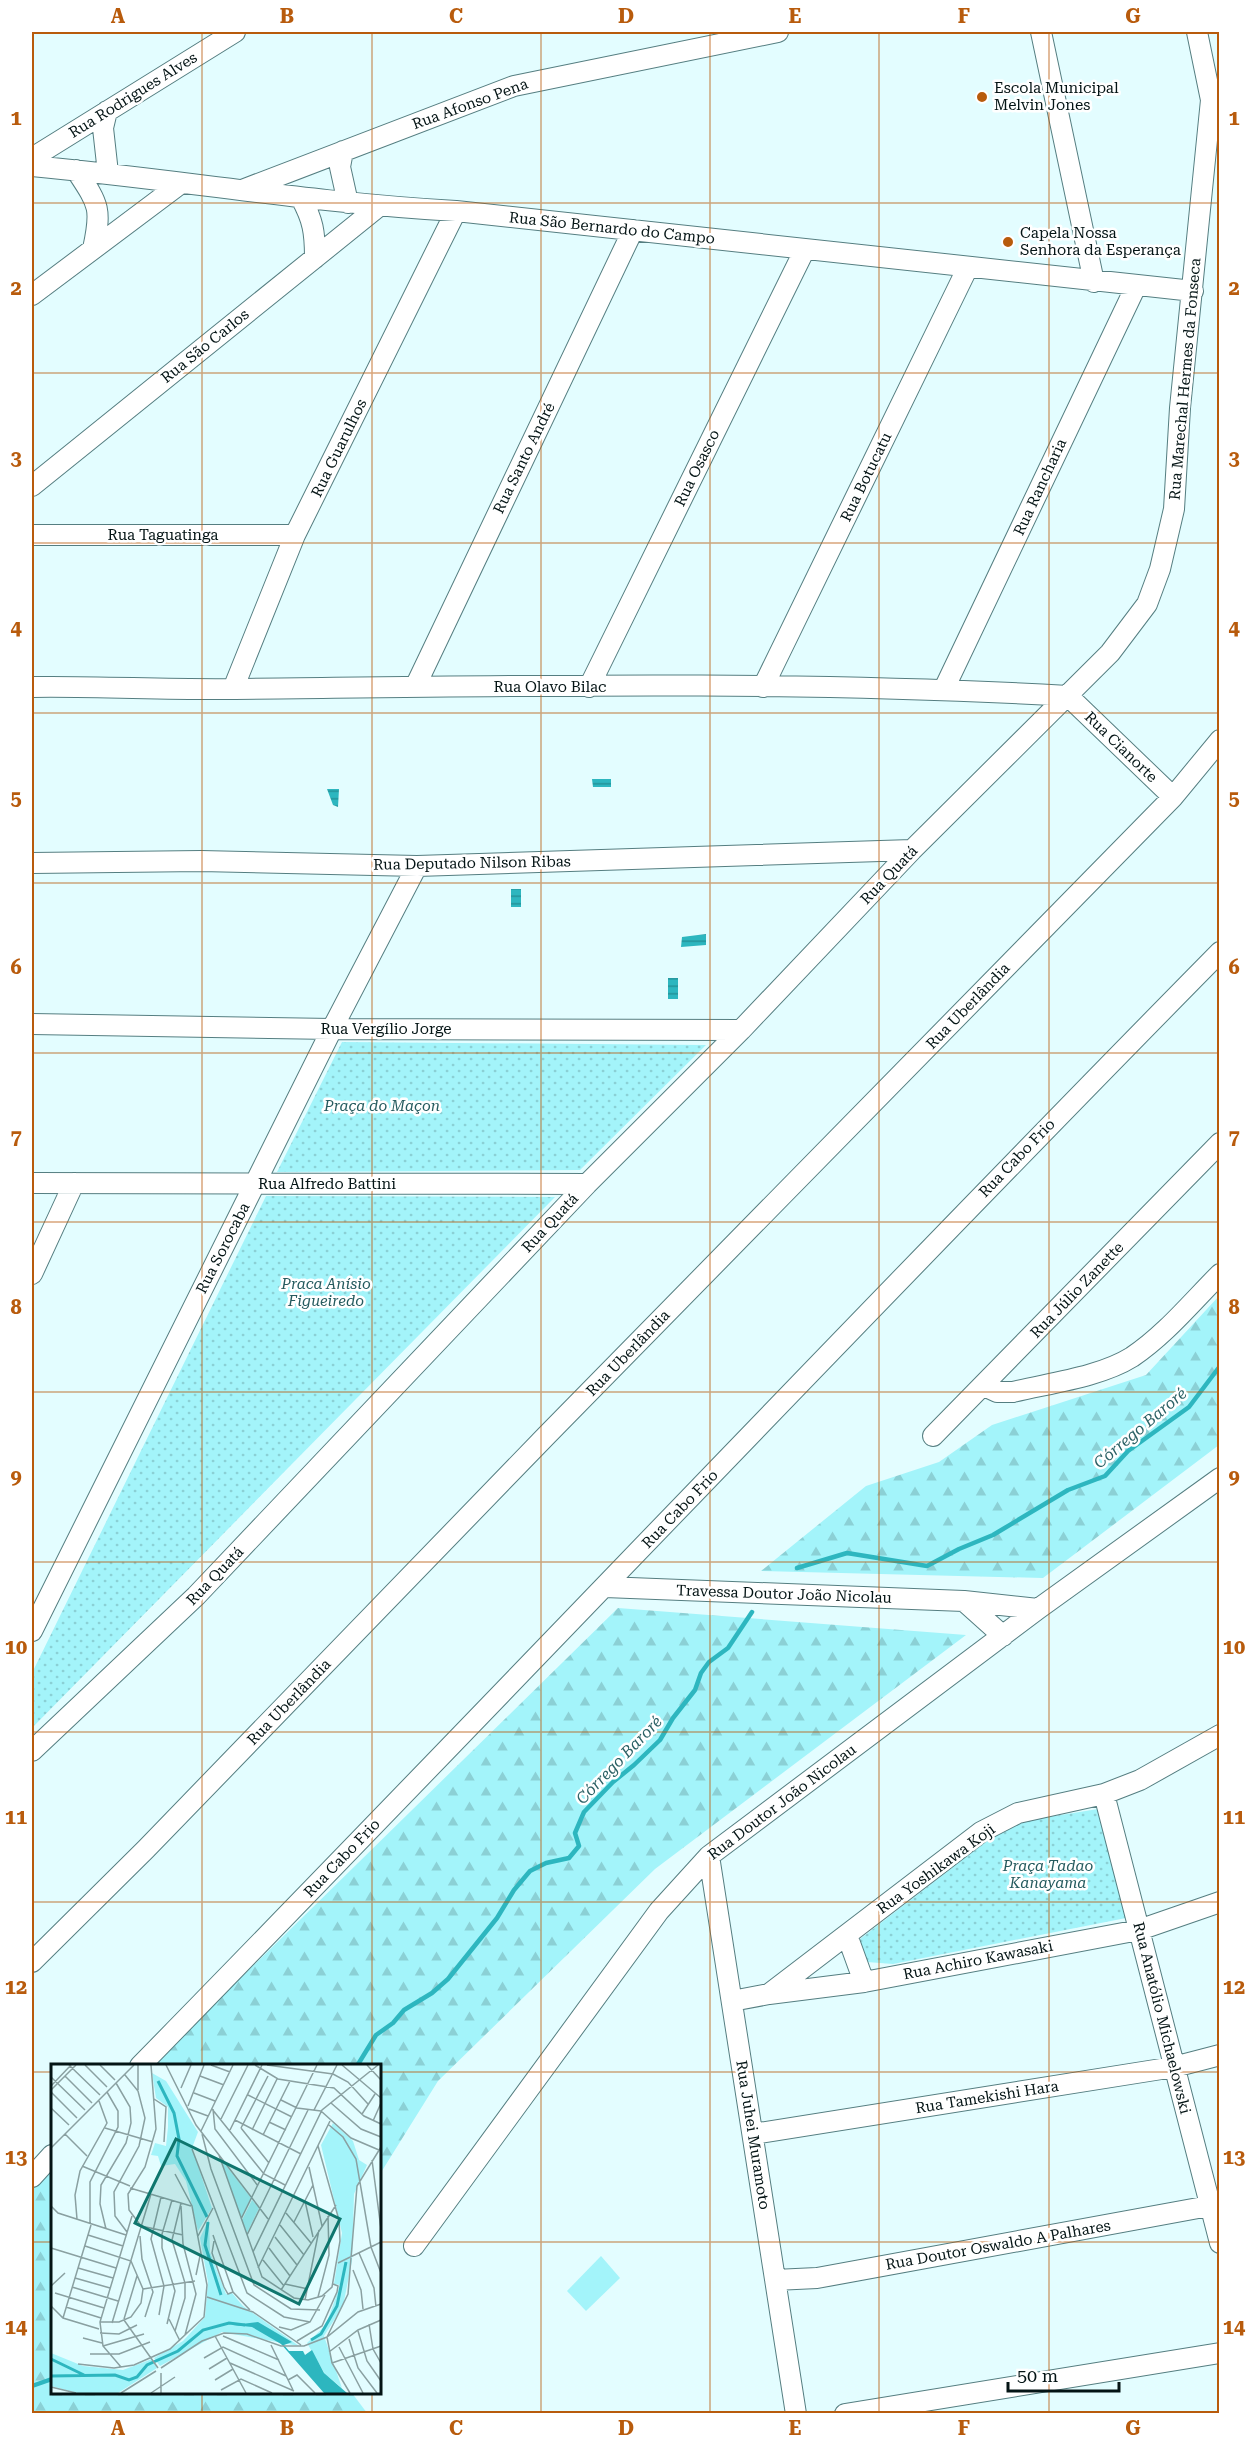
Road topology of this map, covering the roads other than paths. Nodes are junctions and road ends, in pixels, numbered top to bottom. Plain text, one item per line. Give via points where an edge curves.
1 (235, 32) edge
2 (778, 32) edge
3 (1041, 32) edge
4 (1197, 32) edge
5 (107, 111) junction
6 (343, 151) junction
7 (32, 158) edge
8 (32, 166) edge
9 (76, 170) junction
10 (108, 173) junction
11 (180, 184) junction
12 (239, 191) junction
13 (301, 198) junction
14 (348, 204) junction
15 (378, 207) junction
16 (456, 212) junction
17 (633, 230) junction
18 (93, 249) junction
19 (805, 249) junction
20 (315, 258) junction
21 (968, 267) junction
22 (1094, 282) junction
23 (1136, 286) junction
24 (1192, 291) junction
25 (32, 295) edge
26 (32, 486) edge
27 (32, 535) edge
28 (295, 535) junction
29 (32, 687) edge
30 (415, 687) junction
31 (589, 687) junction
32 (763, 687) junction
33 (233, 689) junction
34 (944, 689) junction
35 (1068, 696) junction
36 (1220, 740) edge
37 (1173, 797) junction
38 (912, 850) junction
39 (32, 863) edge
40 (417, 866) junction
41 (1220, 952) edge
42 (32, 1023) edge
43 (332, 1029) junction
44 (741, 1030) junction
45 (1220, 1143) edge
46 (32, 1183) edge
47 (74, 1183) junction
48 (256, 1183) junction
49 (587, 1184) junction
50 (32, 1274) edge
51 (1220, 1274) edge
52 (984, 1386) junction
53 (933, 1436) dead end
54 (1220, 1478) edge
55 (605, 1587) junction
56 (964, 1601) junction
57 (1038, 1609) junction
58 (32, 1631) edge
59 (1003, 1636) junction
60 (1220, 1735) edge
61 (32, 1751) edge
62 (1104, 1794) junction
63 (709, 1856) junction
64 (1220, 1902) edge
65 (1139, 1930) junction
66 (847, 1935) junction
67 (32, 1962) edge
68 (864, 1982) junction
69 (769, 1994) junction
70 (732, 2001) junction
71 (1220, 2055) edge
72 (142, 2064) edge
73 (1174, 2067) junction
74 (753, 2134) junction
75 (51, 2156) edge
76 (32, 2177) edge
77 (1215, 2205) edge
78 (1220, 2243) edge
79 (414, 2246) dead end
80 (775, 2280) junction
81 (1220, 2353) edge
82 (796, 2414) edge
83 (845, 2414) edge

1 - 5 street, Rua Rodrigues Alves
2 - 6 street, Rua Afonso Pena via 514,86
3 - 22 street
4 - 24 street, Rua Marechal Hermes da Fonseca via 1210,100
5 - 7 street, Rua Rodrigues Alves
5 - 10 street via 103,128
6 - 12 street, Rua Afonso Pena
6 - 14 street via 340,167
8 - 9 street, Rua São Bernardo do Campo
9 - 10 street, Rua São Bernardo do Campo
9 - 18 street via 93,196 100,218
10 - 11 street, Rua São Bernardo do Campo
11 - 12 street, Rua São Bernardo do Campo
11 - 18 street
12 - 13 street, Rua São Bernardo do Campo
13 - 14 street, Rua São Bernardo do Campo
13 - 20 street via 312,218
14 - 15 street, Rua São Bernardo do Campo
15 - 16 street, Rua São Bernardo do Campo
15 - 20 street, Rua São Carlos
16 - 17 street, Rua São Bernardo do Campo
16 - 28 street, Rua Guarulhos
17 - 19 street, Rua São Bernardo do Campo
17 - 30 street, Rua Santo André
18 - 25 street
19 - 21 street, Rua São Bernardo do Campo
19 - 31 street, Rua Osasco
20 - 26 street, Rua São Carlos
21 - 22 street, Rua São Bernardo do Campo
21 - 32 street, Rua Botucatu
22 - 23 street, Rua São Bernardo do Campo
23 - 24 street, Rua São Bernardo do Campo
23 - 34 street, Rua Rancharia
24 - 35 street, Rua Marechal Hermes da Fonseca via 1174,509 1160,569 1147,604 1110,653
27 - 28 street, Rua Taguatinga
28 - 33 street, Rua Guarulhos
29 - 33 street, Rua Olavo Bilac
30 - 31 street, Rua Olavo Bilac
30 - 33 street, Rua Olavo Bilac
31 - 32 street, Rua Olavo Bilac
32 - 34 street, Rua Olavo Bilac
34 - 35 street, Rua Olavo Bilac
35 - 37 street, Rua Cianorte
35 - 38 street, Rua Quatá
36 - 37 street, Rua Uberlândia
37 - 67 street, Rua Uberlândia via 155,1841
38 - 40 street, Rua Deputado Nilson Ribas
38 - 44 street, Rua Quatá
39 - 40 street, Rua Deputado Nilson Ribas via 201,861
40 - 43 street, Rua Sorocaba
41 - 55 street, Rua Cabo Frio
42 - 43 street, Rua Vergílio Jorge
43 - 44 street, Rua Vergílio Jorge
43 - 48 street, Rua Sorocaba
44 - 49 street, Rua Quatá
45 - 52 street, Rua Júlio Zanette
46 - 47 street, Rua Alfredo Battini
47 - 48 street, Rua Alfredo Battini
47 - 50 street
48 - 49 street, Rua Alfredo Battini
48 - 58 street, Rua Sorocaba
49 - 61 street, Rua Quatá via 196,1596
51 - 52 street via 1131,1358 1104,1370 1012,1392 997,1392
52 - 53 street, Rua Júlio Zanette
54 - 57 street, Rua Doutor João Nicolau
55 - 56 street, Travessa Doutor João Nicolau
55 - 72 street, Rua Cabo Frio
56 - 57 street, Travessa Doutor João Nicolau
56 - 59 street
57 - 59 street, Rua Doutor João Nicolau
59 - 63 street, Rua Doutor João Nicolau
60 - 62 street, Rua Yoshikawa Koji via 1140,1780
62 - 65 street, Rua Anatólio Michaelowski
62 - 66 street, Rua Yoshikawa Koji via 1018,1814 981,1832
63 - 70 street, Rua Juhei Muramoto
63 - 79 street, Rua Doutor João Nicolau via 659,1911
64 - 65 street, Rua Achiro Kawasaki
65 - 68 street, Rua Achiro Kawasaki
65 - 73 street, Rua Anatólio Michaelowski
66 - 68 street
66 - 69 street, Rua Yoshikawa Koji
68 - 69 street, Rua Achiro Kawasaki
69 - 70 street, Rua Achiro Kawasaki
70 - 74 street, Rua Juhei Muramoto
71 - 73 street, Rua Tamekishi Hara
73 - 74 street, Rua Tamekishi Hara
73 - 77 street, Rua Anatólio Michaelowski
74 - 80 street, Rua Juhei Muramoto
75 - 76 street
77 - 78 street, Rua Anatólio Michaelowski
77 - 80 street, Rua Doutor Oswaldo A Palhares via 817,2278
80 - 82 street, Rua Juhei Muramoto
81 - 83 street

